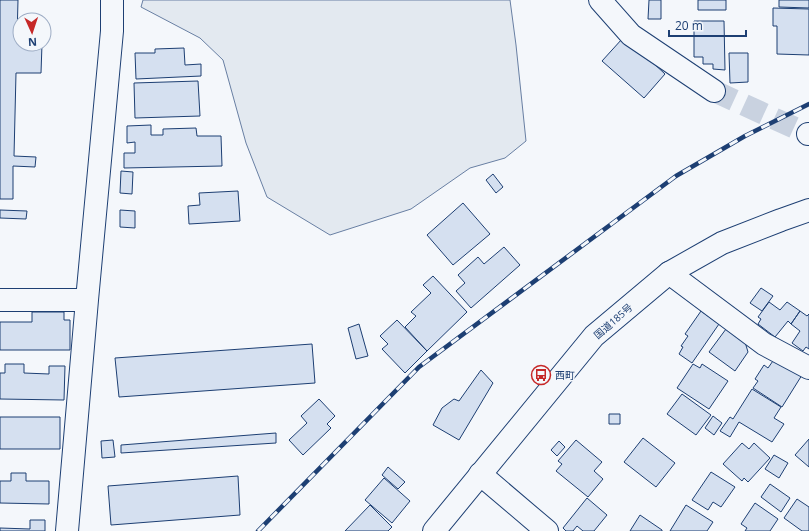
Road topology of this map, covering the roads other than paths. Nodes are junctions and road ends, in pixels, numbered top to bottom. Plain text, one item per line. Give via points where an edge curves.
1 (112, 0) edge
2 (600, 0) edge
3 (714, 91) tunnel mouth
4 (809, 210) edge
5 (669, 273) junction
6 (0, 300) edge
7 (87, 300) junction
8 (809, 368) edge
9 (480, 474) junction
10 (67, 531) edge
11 (434, 531) edge
12 (548, 531) edge

1 - 7 main road via 112,31
2 - 3 main road via 631,35
4 - 5 main road, 国道185号 via 722,243
5 - 8 main road via 764,344
5 - 9 main road, 国道185号 via 594,336
6 - 7 main road
7 - 10 main road
9 - 11 main road, 国道185号
9 - 12 main road

